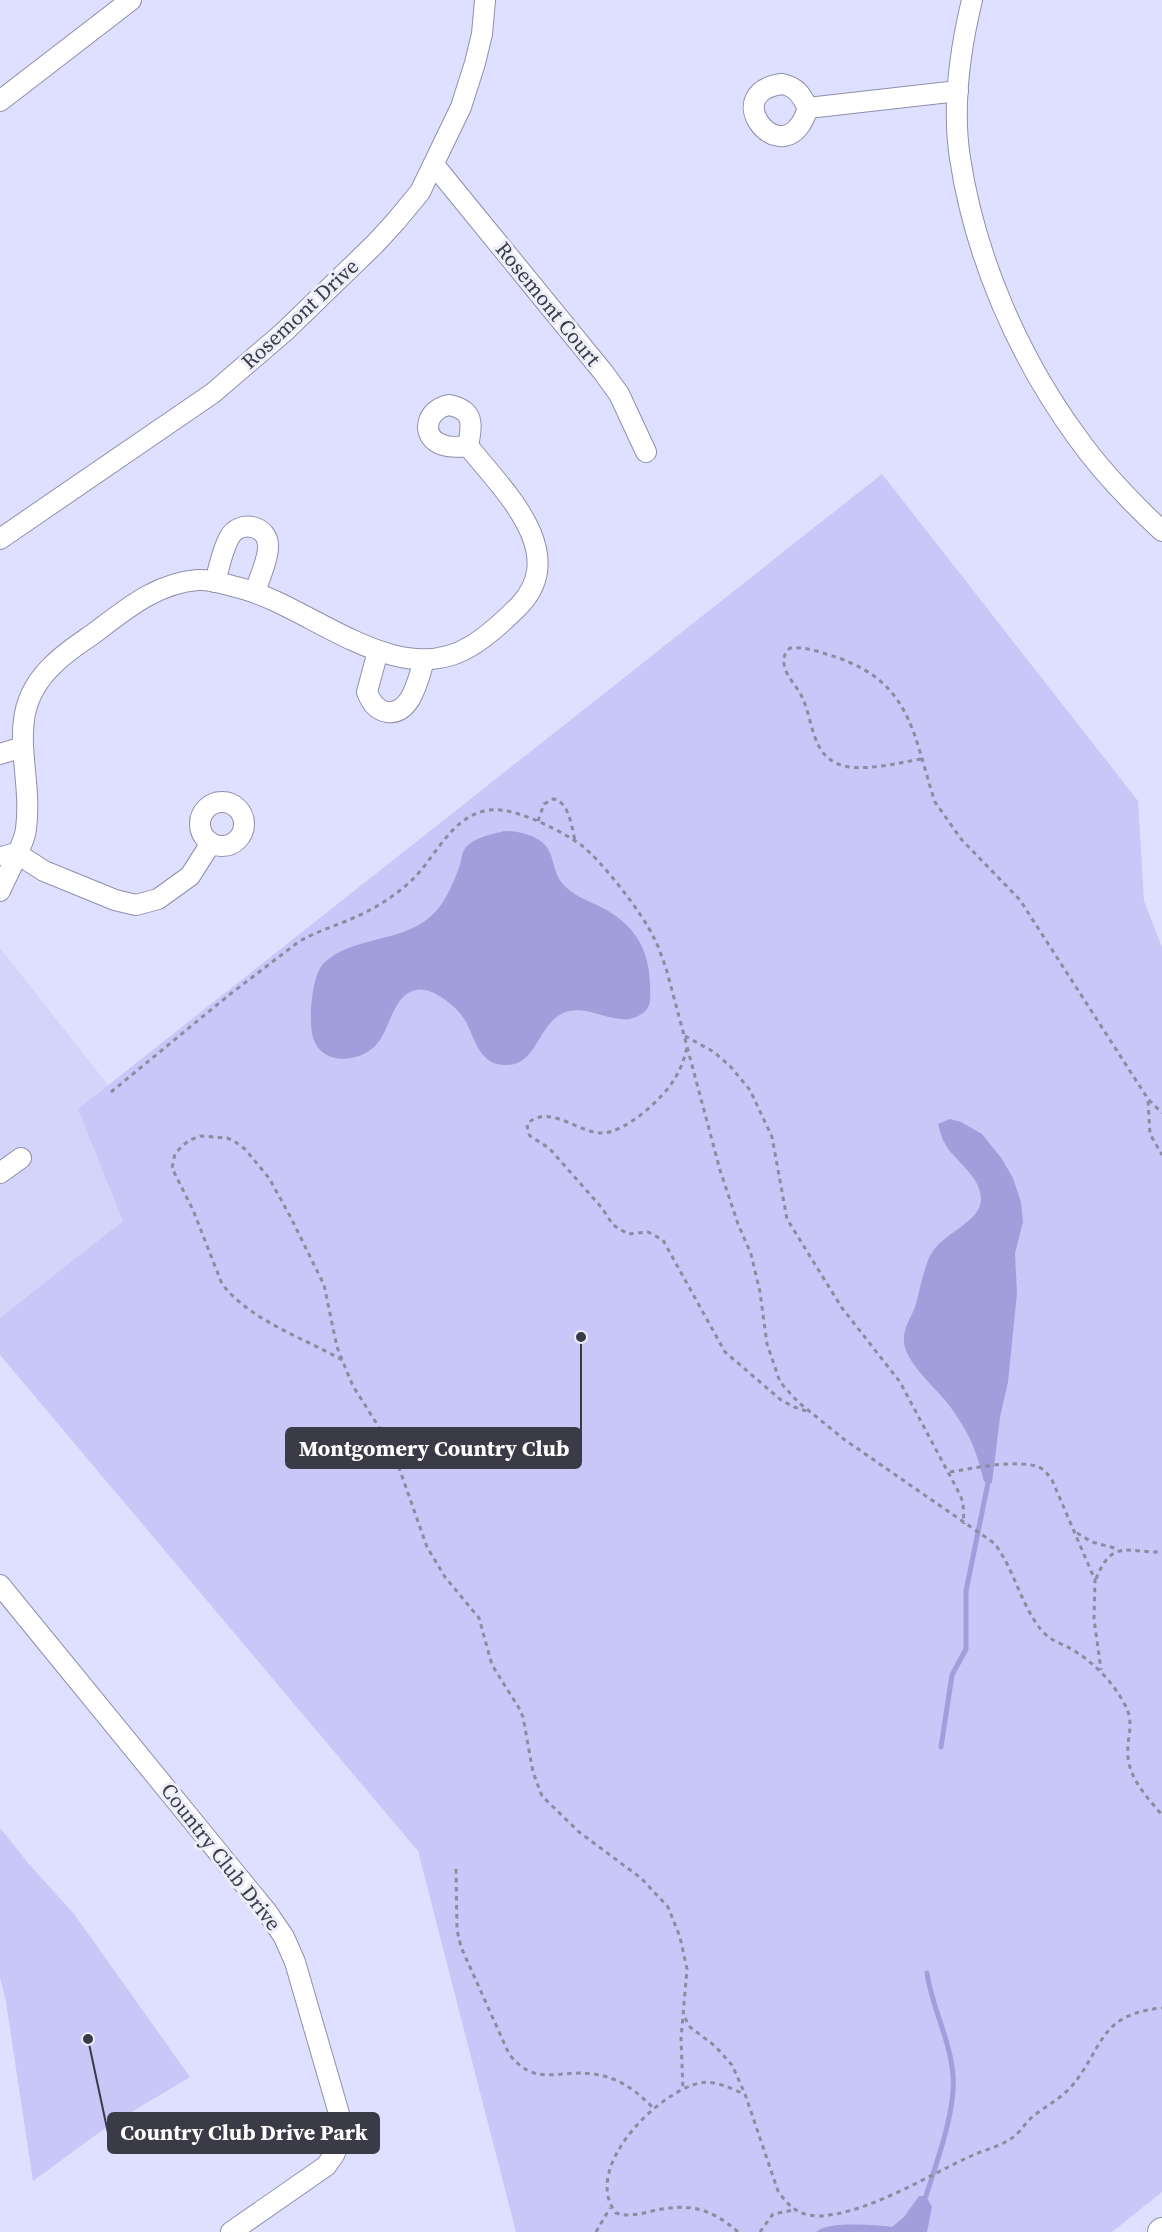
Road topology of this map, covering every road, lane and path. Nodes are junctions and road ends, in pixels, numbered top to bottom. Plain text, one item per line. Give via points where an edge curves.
1 (131, 0) edge
2 (485, 0) edge
3 (972, 0) edge
4 (958, 91) junction
5 (0, 101) edge
6 (808, 108) dead end
7 (435, 166) junction
8 (468, 446) dead end
9 (646, 452) dead end
10 (1162, 531) edge
11 (0, 539) edge
12 (215, 582) junction
13 (255, 592) junction
14 (378, 651) junction
15 (424, 661) junction
16 (23, 747) junction
17 (0, 754) edge
18 (921, 759) junction
19 (538, 821) junction
20 (575, 841) junction
21 (211, 843) dead end
22 (8, 855) edge
23 (0, 891) edge
24 (684, 1036) junction
25 (687, 1046) junction
26 (111, 1092) dead end
27 (1148, 1099) junction
28 (1162, 1113) edge
29 (1162, 1155) edge
30 (21, 1158) dead end
31 (0, 1173) edge
32 (342, 1360) junction
33 (810, 1412) junction
34 (949, 1472) junction
35 (965, 1524) junction
36 (1075, 1532) junction
37 (1119, 1550) junction
38 (1162, 1552) edge
39 (1095, 1581) junction
40 (0, 1585) edge
41 (1101, 1672) junction
42 (1162, 1815) edge
43 (456, 1869) dead end
44 (1162, 2008) edge
45 (684, 2016) junction
46 (683, 2090) junction
47 (745, 2094) junction
48 (654, 2109) junction
49 (611, 2207) junction
50 (794, 2210) junction
51 (231, 2232) edge
52 (596, 2232) edge
53 (738, 2232) edge
54 (760, 2232) edge

1 - 5 street
2 - 7 street, Rosemont Drive via 475,63
3 - 4 street
4 - 6 street
4 - 10 street via 959,156 970,209 990,272 1019,341 1078,439
7 - 9 street, Rosemont Court via 603,372 619,394
7 - 11 street, Rosemont Drive via 420,192 375,244 284,332 213,393
8 - 15 street via 524,517 537,552 536,573 523,602 508,617 471,646
12 - 13 street
12 - 13 street via 229,538 235,530 250,526 267,538 268,548
12 - 16 street via 185,582 156,591 56,661 38,681 24,708
13 - 14 street
14 - 15 street
14 - 15 street via 367,692 375,707 383,711 400,710 406,705
16 - 17 street
16 - 22 street via 26,833
18 - 18 path via 905,710 874,675 855,664 803,648 794,647 786,652 784,666 806,704 817,743 836,764 868,767
18 - 27 path via 942,814 1020,900
19 - 20 path
19 - 20 path via 544,804 558,799 570,820
19 - 26 path via 503,810 471,816 447,836 413,879 393,895 354,918 297,943
20 - 24 path via 595,857 654,937
21 - 22 street via 190,876 158,899 136,905
22 - 23 street
24 - 25 path
24 - 34 path via 714,1052 750,1090 772,1137 787,1219 842,1308 900,1382
25 - 33 path via 720,1170 751,1254 774,1367 786,1391
25 - 33 path via 674,1081 631,1122 605,1133 579,1129 560,1118 540,1117 527,1124 528,1132 549,1148 613,1225 628,1234 648,1232 663,1240 725,1352 782,1400
27 - 28 path
27 - 29 path via 1150,1134
30 - 31 street
32 - 32 path via 324,1285 269,1178 234,1141 201,1136 182,1146 175,1154 172,1168 229,1294 249,1310
32 - 45 path via 353,1386 392,1448 427,1546 484,1628 492,1665 523,1717 533,1772 542,1796 579,1832 641,1878 668,1907 687,1969
33 - 35 path
34 - 35 path via 963,1502
34 - 36 path via 1001,1466 1031,1466 1045,1471
35 - 41 path via 990,1540 1006,1561 1028,1611 1045,1634 1089,1659
36 - 37 path
36 - 39 path
37 - 38 path
37 - 39 path via 1108,1556
39 - 41 path via 1095,1628
40 - 51 street, Country Club Drive via 267,1912 295,1962 340,2116 339,2141 334,2155 318,2172
41 - 42 path via 1129,1715 1131,1771
43 - 48 path via 460,1947 516,2063 534,2075 596,2074 626,2084
44 - 50 path via 1133,2014 1110,2029 1062,2096 1007,2141 867,2205 818,2216
45 - 46 path
45 - 47 path via 690,2027 732,2065
46 - 47 path via 702,2083
46 - 48 path
47 - 50 path via 778,2191
48 - 49 path via 614,2160 609,2172
49 - 52 path
49 - 53 path via 616,2213 630,2215 692,2207 718,2216
50 - 54 path via 773,2214

